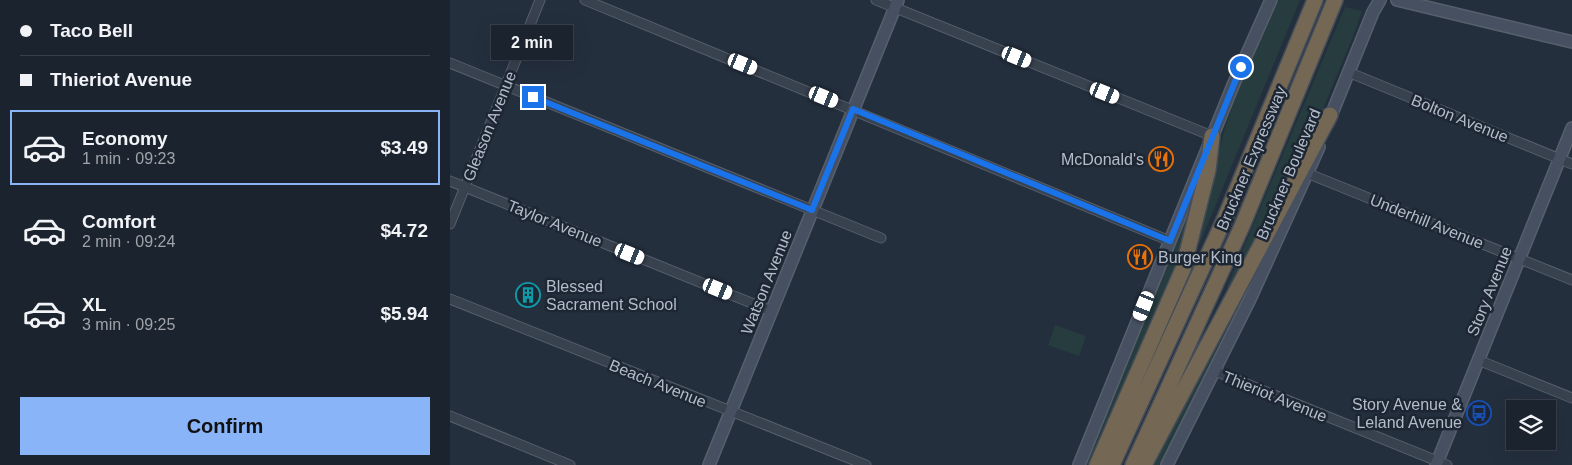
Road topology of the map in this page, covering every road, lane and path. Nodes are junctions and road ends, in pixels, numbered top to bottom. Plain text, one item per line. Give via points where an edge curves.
1 (540, 0) edge
2 (585, 0) edge
3 (876, 0) edge
4 (1270, 0) edge
5 (1315, 0) edge
6 (1335, 0) edge
7 (1380, 0) edge
8 (1397, 0) edge
9 (896, 4) edge
10 (1572, 42) edge
11 (450, 63) edge
12 (1348, 72) junction
13 (506, 86) junction
14 (853, 109) junction
15 (1330, 116) junction
16 (1572, 128) edge
17 (1212, 136) junction
18 (1560, 159) junction
19 (1572, 164) edge
20 (1309, 174) junction
21 (450, 181) edge
22 (465, 187) junction
23 (812, 210) junction
24 (450, 224) edge
25 (881, 238) dead end
26 (1170, 241) junction
27 (1519, 259) junction
28 (1572, 280) edge
29 (450, 299) edge
30 (772, 311) junction
31 (1478, 360) junction
32 (1215, 371) junction
33 (1572, 398) edge
34 (731, 412) junction
35 (450, 416) edge
36 (1440, 464) edge
37 (570, 465) edge
38 (709, 465) edge
39 (866, 465) edge
40 (1079, 465) edge
41 (1097, 465) edge
42 (1112, 465) edge
43 (1133, 465) edge
44 (1144, 465) edge
45 (1167, 465) edge

1 - 13 street, Gleason Avenue
2 - 14 street
3 - 9 street
4 - 17 main road
5 - 42 highway, Bruckner Expressway via 1221,225
6 - 43 highway, Bruckner Expressway via 1245,219
7 - 12 main road, Bruckner Boulevard
8 - 10 main road
9 - 14 main road, Watson Avenue
9 - 17 street
11 - 13 street
12 - 15 main road, Bruckner Boulevard
12 - 18 street, Bolton Avenue
13 - 22 street, Gleason Avenue
13 - 23 street
14 - 23 main road, Watson Avenue
14 - 26 street
15 - 20 main road, Bruckner Boulevard
15 - 44 highway
16 - 18 main road, Story Avenue
17 - 26 main road
17 - 41 highway via 1208,170 1183,268
18 - 19 street, Bolton Avenue
18 - 27 main road, Story Avenue
20 - 27 street, Underhill Avenue
20 - 32 main road, Bruckner Boulevard
21 - 22 street, Taylor Avenue
22 - 24 street, Gleason Avenue
22 - 30 street, Taylor Avenue
23 - 25 street
23 - 30 main road, Watson Avenue
26 - 40 main road
27 - 28 street, Underhill Avenue
27 - 31 main road, Story Avenue
29 - 34 street, Beach Avenue
30 - 34 main road, Watson Avenue
31 - 33 street
31 - 36 main road, Story Avenue
32 - 36 street, Thieriot Avenue
32 - 45 main road, Bruckner Boulevard
34 - 38 main road, Watson Avenue
34 - 39 street, Beach Avenue
35 - 37 street

